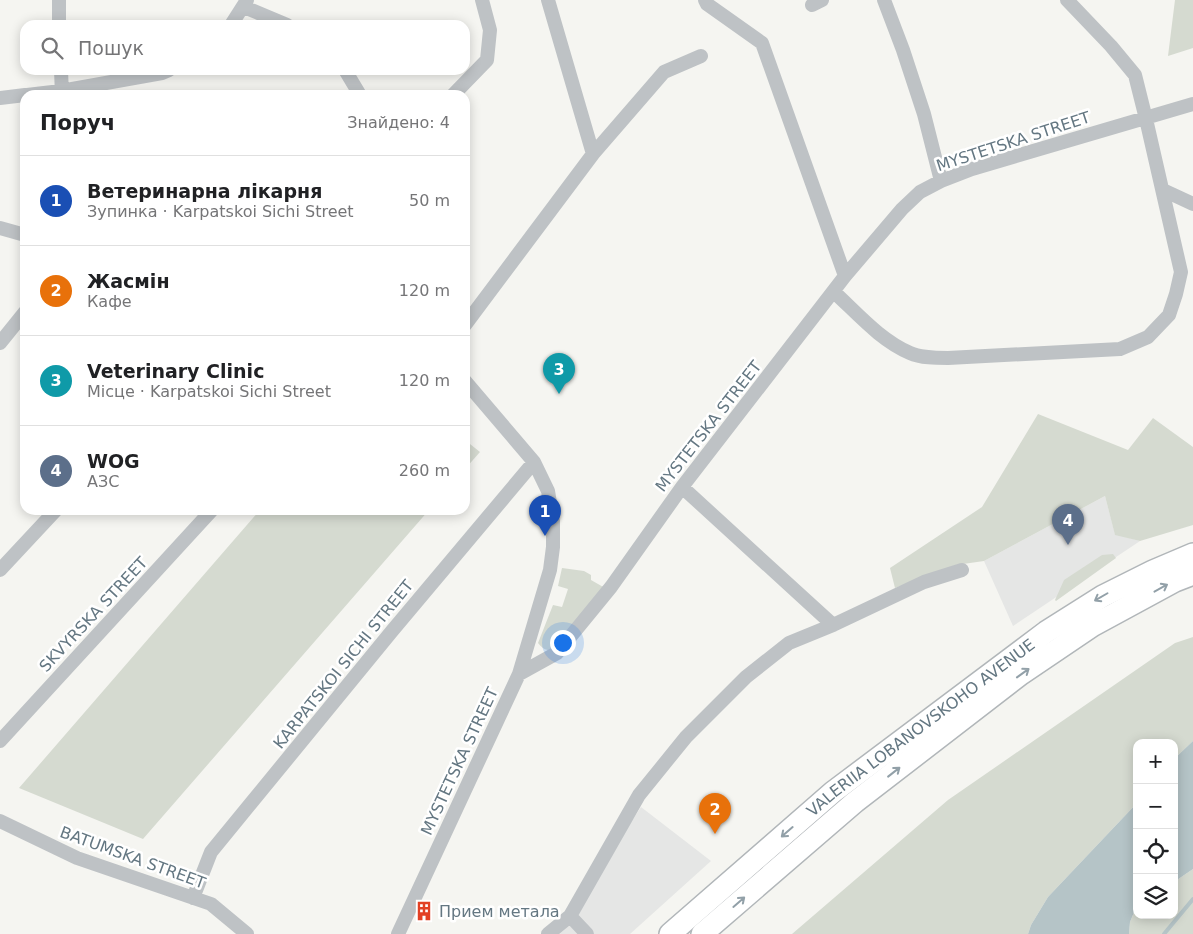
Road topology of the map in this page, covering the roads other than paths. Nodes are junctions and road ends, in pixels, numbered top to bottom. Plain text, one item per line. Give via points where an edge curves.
1 (58, 0) edge
2 (482, 0) edge
3 (548, 0) edge
4 (705, 0) edge
5 (884, 0) edge
6 (1067, 0) edge
7 (246, 3) edge
8 (59, 20) edge
9 (234, 20) edge
10 (278, 20) edge
11 (701, 56) dead end
12 (60, 75) edge
13 (152, 75) edge
14 (348, 75) edge
15 (62, 90) edge
16 (77, 90) edge
17 (357, 90) edge
18 (458, 90) edge
19 (20, 96) edge
20 (0, 98) edge
21 (1193, 104) edge
22 (1146, 119) junction
23 (593, 154) junction
24 (941, 181) junction
25 (1162, 190) junction
26 (1193, 204) edge
27 (0, 228) edge
28 (20, 234) edge
29 (845, 276) junction
30 (834, 292) junction
31 (20, 318) edge
32 (470, 318) edge
33 (0, 343) edge
34 (470, 387) edge
35 (534, 462) junction
36 (682, 487) junction
37 (51, 515) edge
38 (207, 515) edge
39 (1193, 554) edge
40 (0, 570) edge
41 (962, 570) dead end
42 (1193, 574) edge
43 (833, 625) junction
44 (519, 674) junction
45 (0, 741) edge
46 (0, 822) edge
47 (192, 898) junction
48 (570, 916) junction
49 (247, 934) edge
50 (398, 934) edge
51 (548, 934) edge
52 (587, 934) edge
53 (670, 934) edge
54 (702, 934) edge

1 - 8 street
2 - 18 street via 490,30 486,60
3 - 23 street
4 - 29 street via 762,43
5 - 24 street via 924,114
6 - 22 street via 1134,75
7 - 9 street
7 - 10 street
11 - 23 street via 664,72
12 - 15 street
13 - 16 street
14 - 17 street
19 - 20 street
21 - 22 street, MYSTETSKA STREET
22 - 24 street, MYSTETSKA STREET via 972,169
22 - 25 street
23 - 32 street
24 - 29 street, MYSTETSKA STREET via 920,192 902,209
25 - 26 street
25 - 30 street via 1181,272 1176,294 1168,315 1148,337 1120,349 948,358 911,354 880,335
27 - 28 street
29 - 30 street, MYSTETSKA STREET
30 - 36 street, MYSTETSKA STREET
31 - 33 street
34 - 35 street
35 - 44 street via 548,491 553,547 550,570
35 - 47 street, KARPATSKOI SICHI STREET via 211,852
36 - 43 street
36 - 44 street, MYSTETSKA STREET via 611,587 557,653
37 - 40 street
38 - 45 street, SKVYRSKA STREET
39 -> 53 main road, VALERIIA LOBANOVSKOHO AVENUE via 1103,596 1046,632 833,792
41 - 43 street via 924,582
54 -> 42 main road, VALERIIA LOBANOVSKOHO AVENUE via 855,802 1021,674 1092,626
43 - 48 street via 789,643 746,677 686,737 639,795
44 - 50 street, MYSTETSKA STREET
46 - 47 street, BATUMSKA STREET via 77,858
47 - 49 street, BATUMSKA STREET via 211,904
48 - 51 street
48 - 52 street

